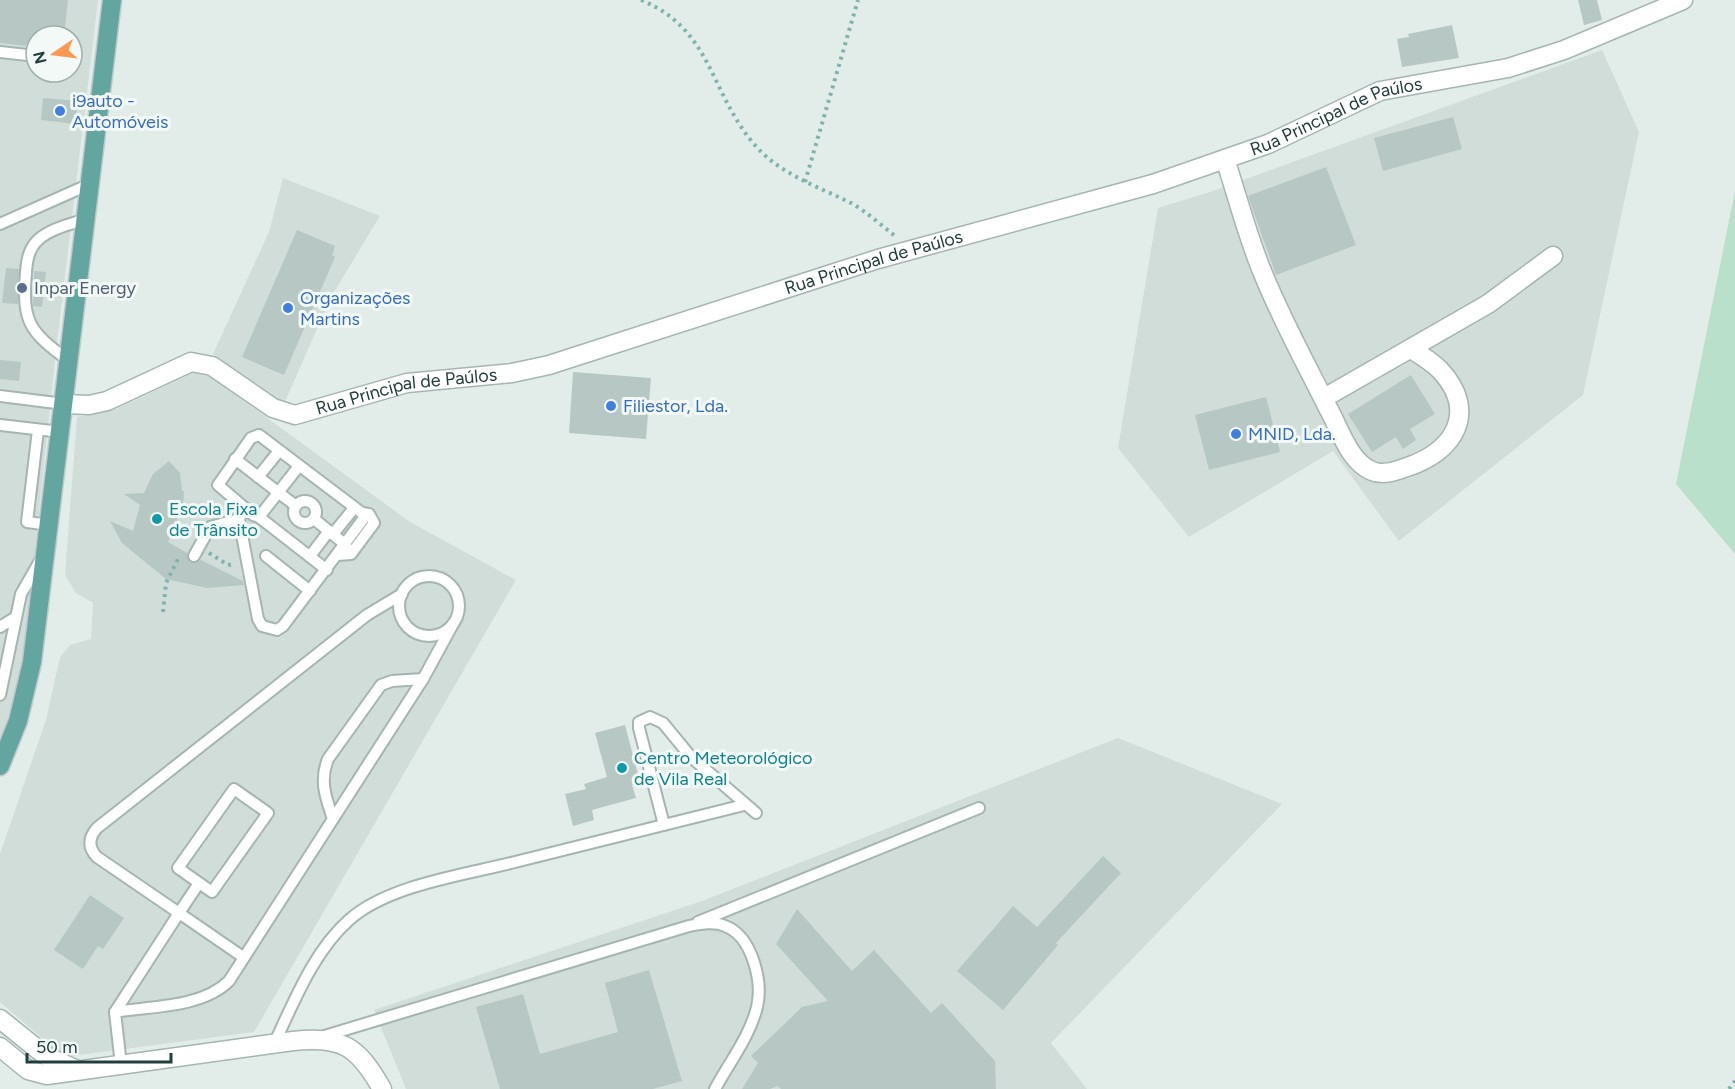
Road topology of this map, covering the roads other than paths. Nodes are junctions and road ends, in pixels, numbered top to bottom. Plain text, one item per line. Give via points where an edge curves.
1 (112, 0) edge
2 (1683, 0) edge
3 (0, 52) edge
4 (24, 55) edge
5 (1225, 159) junction
6 (90, 184) junction
7 (86, 219) junction
8 (0, 224) edge
9 (1553, 256) dead end
10 (1411, 349) junction
11 (69, 361) junction
12 (0, 396) edge
13 (1324, 398) junction
14 (64, 404) junction
15 (0, 425) edge
16 (38, 430) junction
17 (61, 432) junction
18 (254, 435) junction
19 (276, 449) junction
20 (236, 459) junction
21 (298, 466) junction
22 (255, 474) junction
23 (326, 487) junction
24 (278, 492) junction
25 (311, 503) junction
26 (296, 506) junction
27 (244, 507) junction
28 (362, 512) junction
29 (259, 517) junction
30 (239, 519) junction
31 (314, 519) junction
32 (299, 522) junction
33 (50, 525) junction
34 (331, 533) junction
35 (286, 537) junction
36 (346, 545) junction
37 (46, 552) junction
38 (338, 555) junction
39 (194, 556) dead end
40 (266, 556) dead end
41 (310, 556) junction
42 (327, 570) junction
43 (310, 591) junction
44 (402, 594) junction
45 (16, 617) junction
46 (453, 624) junction
47 (0, 627) edge
48 (423, 679) junction
49 (1, 690) edge
50 (0, 766) edge
51 (744, 805) junction
52 (979, 808) dead end
53 (756, 813) dead end
54 (333, 819) junction
55 (664, 825) junction
56 (199, 883) junction
57 (179, 913) junction
58 (676, 930) junction
59 (243, 957) junction
60 (114, 1011) junction
61 (0, 1019) edge
62 (315, 1039) junction
63 (274, 1044) junction
64 (0, 1047) edge
65 (121, 1065) junction
66 (78, 1071) junction
67 (381, 1089) edge
68 (715, 1089) edge

1 - 6 main road
2 - 5 street, Rua Principal de Paúlos via 1508,69 1380,91 1268,144
3 - 4 lane
5 - 13 street via 1263,274
5 - 14 street, Rua Principal de Paúlos via 512,373 407,383 301,415 277,410 219,370 198,362 178,366 100,403
6 - 7 main road
6 - 8 lane
7 - 11 main road
7 - 11 lane via 39,238 27,260 24,302 28,319 43,340
9 - 10 street via 1488,304
10 - 13 street
10 - 13 street via 1445,376 1458,416 1450,442 1426,459 1389,473 1372,471 1352,452
11 - 14 main road
12 - 14 lane
14 - 17 main road
15 - 16 lane
16 - 17 lane
16 - 33 lane via 27,522
17 - 33 main road
18 - 19 lane
18 - 20 lane
18 - 28 lane via 268,436
19 - 21 lane
19 - 22 lane
20 - 22 lane
20 - 27 lane via 218,485
21 - 23 lane
21 - 24 lane
22 - 24 lane
23 - 25 lane
23 - 28 lane
24 - 26 lane
24 - 29 lane
25 - 26 lane
25 - 31 lane via 316,508
26 - 32 lane via 294,513
27 - 29 lane
27 - 30 lane
28 - 34 lane
28 - 36 lane via 362,523
28 - 38 lane via 374,523 351,554
29 - 35 lane
30 - 39 lane via 210,527
30 - 43 lane via 262,626 270,630 284,626
31 - 32 lane
31 - 34 lane
32 - 35 lane
33 - 37 main road
34 - 36 lane
34 - 41 lane
35 - 41 lane
36 - 38 lane
37 - 45 lane via 24,587
37 - 50 main road via 26,693
38 - 42 lane
40 - 43 lane
41 - 42 lane
42 - 43 lane
44 - 46 lane via 399,613 417,634 437,635
44 - 46 lane via 407,585 425,577 444,581 456,596 457,615
44 - 57 lane via 367,615 94,831 90,846 97,857
45 - 47 lane
45 - 49 lane
46 - 48 lane
48 - 54 lane
48 - 54 lane via 381,685 327,759 323,786
51 - 53 lane
51 - 55 lane
51 - 55 lane via 691,757 663,723 657,718 644,718 639,728
52 - 58 lane
54 - 59 lane
55 - 63 lane via 424,885 363,910 338,932 316,962
56 - 56 lane via 178,868 234,789 268,813 212,892
56 - 57 lane
57 - 59 lane
57 - 60 lane
58 - 62 lane
58 - 68 lane via 709,923 727,926 742,941 757,976 754,1017
59 - 60 lane via 229,981 211,994
60 - 65 lane
61 - 66 street via 46,1056
62 - 63 street
62 - 67 street via 346,1046 372,1071
63 - 65 street
64 - 66 street via 37,1073
65 - 66 street

